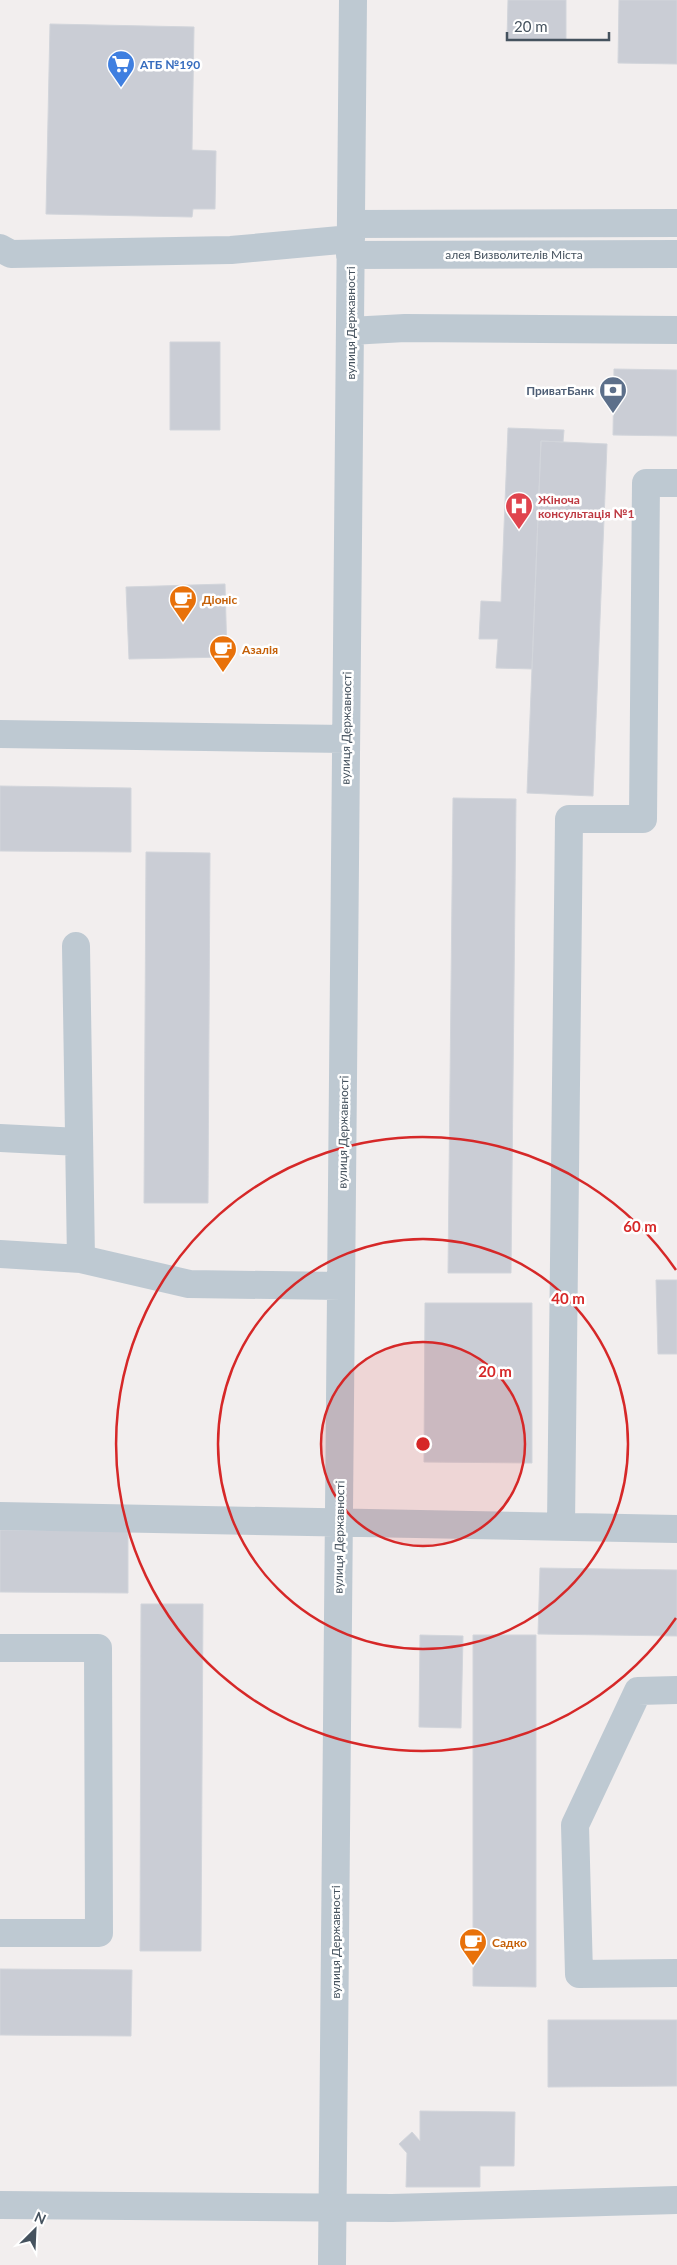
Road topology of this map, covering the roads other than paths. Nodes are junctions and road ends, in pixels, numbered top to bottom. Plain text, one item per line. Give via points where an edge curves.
1 (353, 0) edge
2 (677, 206) edge
3 (677, 223) edge
4 (351, 231) junction
5 (0, 248) edge
6 (677, 254) edge
7 (677, 330) edge
8 (350, 331) junction
9 (677, 483) edge
10 (0, 734) edge
11 (346, 739) junction
12 (76, 946) dead end
13 (0, 1138) edge
14 (79, 1142) junction
15 (0, 1254) edge
16 (81, 1258) junction
17 (341, 1286) junction
18 (0, 1516) edge
19 (339, 1522) junction
20 (561, 1526) junction
21 (677, 1529) edge
22 (0, 1648) edge
23 (677, 1690) edge
24 (0, 1933) edge
25 (677, 1973) edge
26 (677, 2200) edge
27 (0, 2206) edge
28 (332, 2207) junction
29 (332, 2265) edge

1 - 4 street, вулиця Державності
2 - 4 street via 405,204
3 - 4 street
4 - 5 street via 221,250 11,254
4 - 6 street, алея Визволителів Міста
4 - 8 street, вулиця Державності
7 - 8 street via 405,328
8 - 11 street, вулиця Державності
9 - 20 street via 646,483 643,819 569,819
10 - 11 street
11 - 17 street, вулиця Державності
12 - 14 street
13 - 14 street
14 - 16 street
15 - 16 street
16 - 17 street via 189,1284
17 - 19 street, вулиця Державності
18 - 19 street
19 - 20 street
19 - 28 street, вулиця Державності
20 - 21 street
22 - 24 street via 98,1648 99,1923 99,1933
23 - 25 street via 638,1691 575,1825 579,1974
26 - 28 street
27 - 28 street
28 - 29 street, вулиця Державності

